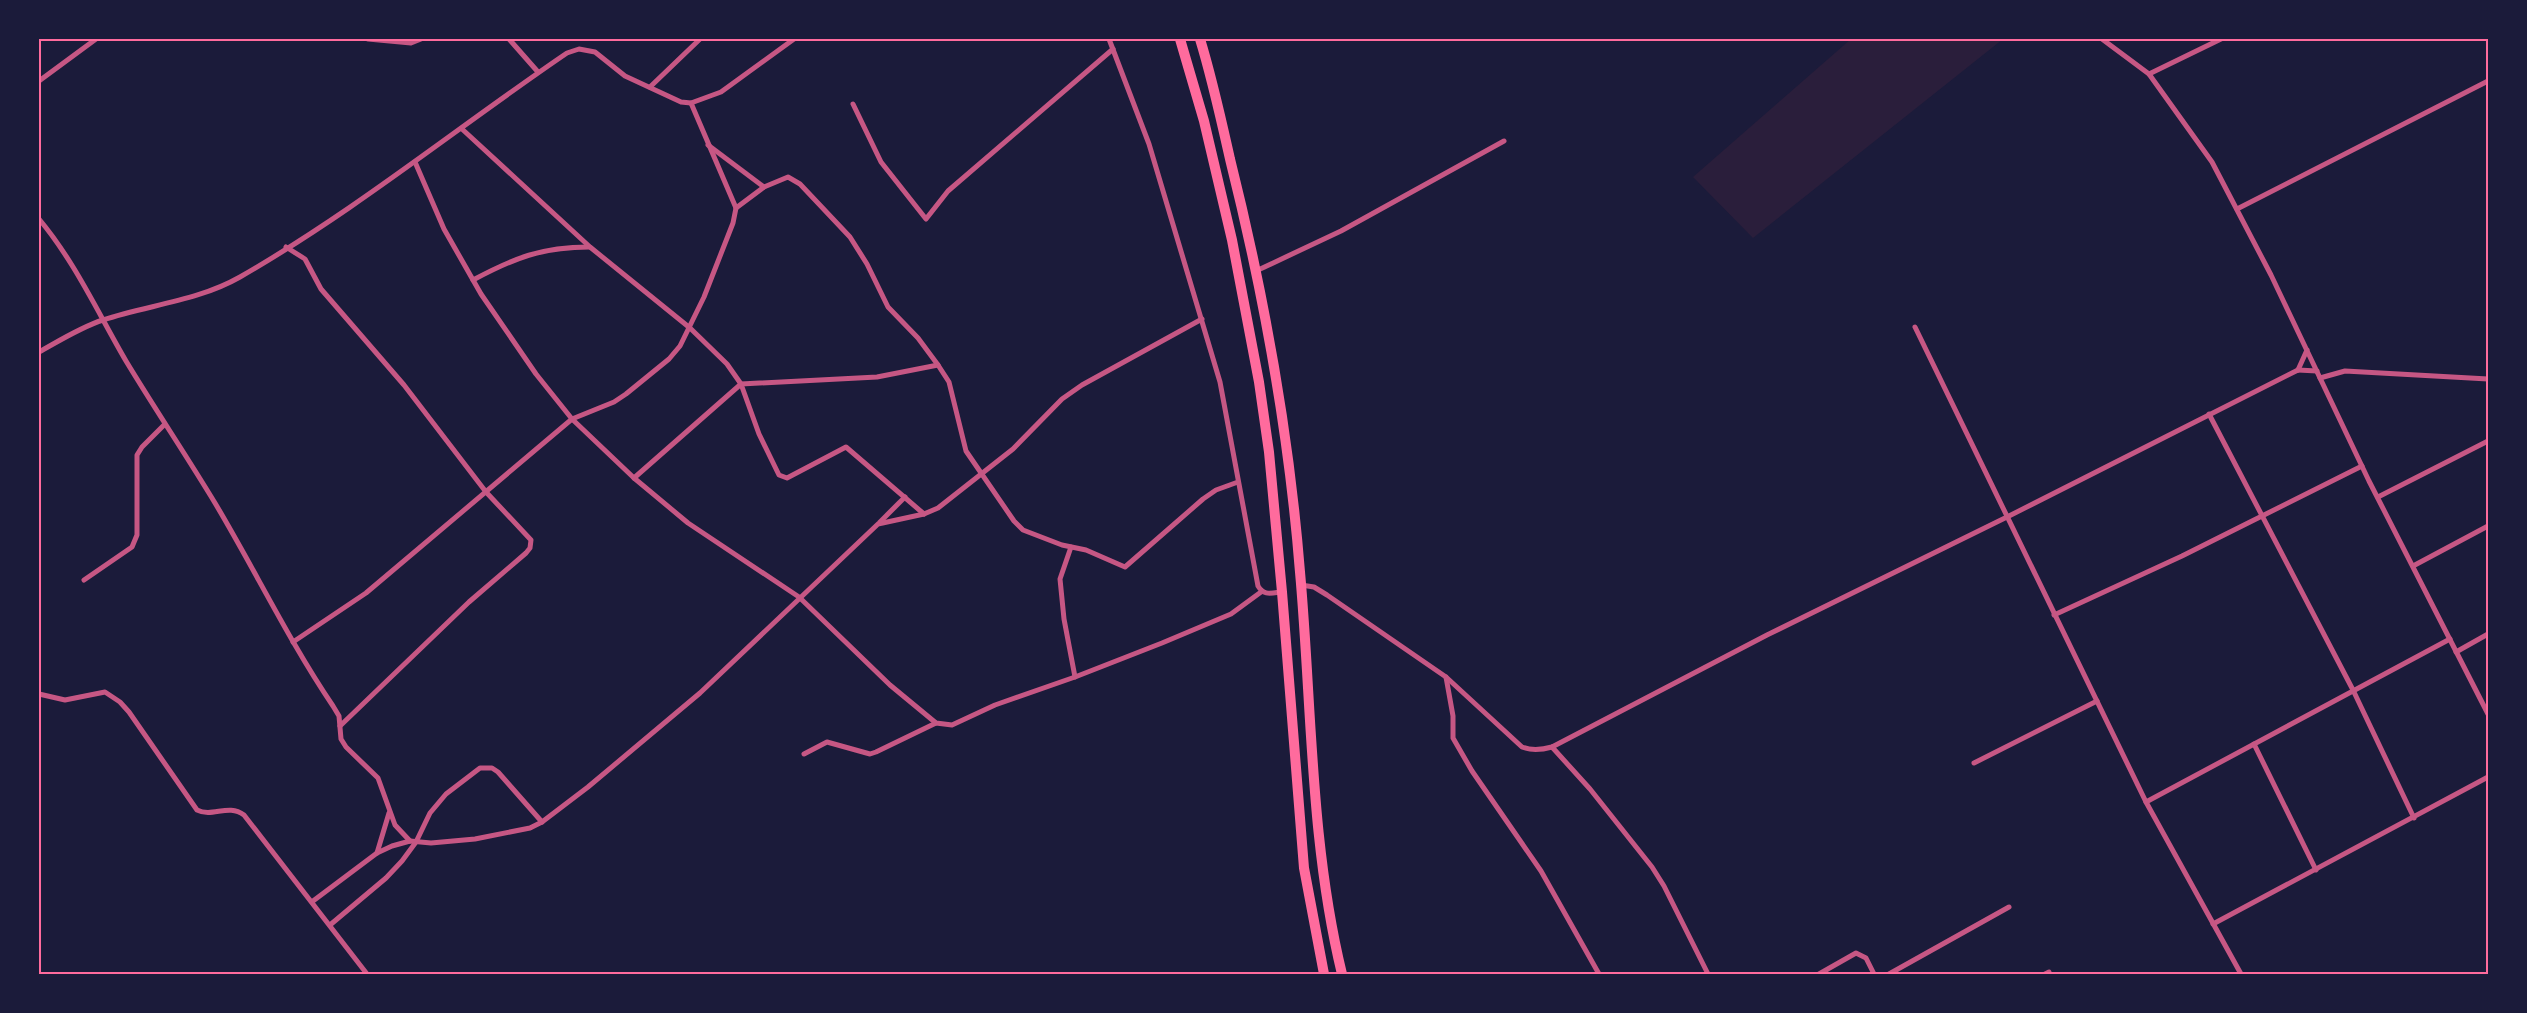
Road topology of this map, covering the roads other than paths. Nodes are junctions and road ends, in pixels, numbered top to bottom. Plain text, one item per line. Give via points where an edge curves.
1 (96, 39) edge
2 (368, 39) edge
3 (421, 39) edge
4 (508, 39) edge
5 (700, 39) edge
6 (794, 39) edge
7 (1109, 39) edge
8 (1180, 39) edge
9 (1200, 39) edge
10 (2102, 39) edge
11 (2221, 39) edge
12 (1113, 49) junction
13 (538, 72) junction
14 (2148, 74) junction
15 (39, 81) edge
16 (2488, 81) edge
17 (650, 87) junction
18 (691, 103) junction
19 (853, 104) dead end
20 (462, 129) junction
21 (1504, 140) dead end
22 (708, 145) junction
23 (414, 162) junction
24 (764, 188) junction
25 (736, 208) junction
26 (2237, 209) junction
27 (39, 219) edge
28 (286, 247) junction
29 (590, 247) junction
30 (1256, 271) junction
31 (473, 280) junction
32 (1202, 319) junction
33 (102, 320) junction
34 (1915, 327) dead end
35 (690, 328) junction
36 (2308, 350) junction
37 (39, 352) edge
38 (938, 365) junction
39 (2298, 370) junction
40 (2317, 371) junction
41 (2320, 378) junction
42 (2488, 379) edge
43 (740, 384) junction
44 (2210, 414) junction
45 (572, 419) junction
46 (164, 425) junction
47 (2488, 441) edge
48 (2362, 466) junction
49 (983, 474) junction
50 (634, 478) junction
51 (1238, 482) junction
52 (486, 492) junction
53 (2378, 497) junction
54 (905, 498) junction
55 (924, 514) junction
56 (2262, 515) junction
57 (2008, 518) junction
58 (878, 524) junction
59 (2488, 526) edge
60 (1071, 547) junction
61 (2413, 566) junction
62 (84, 580) dead end
63 (1302, 585) junction
64 (1261, 592) junction
65 (1282, 592) junction
66 (799, 597) junction
67 (2054, 614) junction
68 (2488, 634) edge
69 (2450, 639) junction
70 (293, 642) junction
71 (2456, 652) junction
72 (1075, 677) junction
73 (1446, 677) junction
74 (2353, 690) junction
75 (39, 694) edge
76 (2097, 701) junction
77 (2488, 714) edge
78 (936, 723) junction
79 (340, 726) junction
80 (2254, 744) junction
81 (1552, 747) junction
82 (804, 754) dead end
83 (1974, 763) dead end
84 (2488, 777) edge
85 (2146, 802) junction
86 (389, 813) junction
87 (2414, 818) junction
88 (542, 822) junction
89 (413, 842) junction
90 (377, 853) junction
91 (2316, 870) junction
92 (313, 901) junction
93 (2009, 907) dead end
94 (2213, 924) junction
95 (330, 925) junction
96 (367, 974) edge
97 (1324, 974) edge
98 (1342, 974) edge
99 (1599, 974) edge
100 (1708, 974) edge
101 (1820, 974) edge
102 (1874, 974) edge
103 (1889, 974) edge
104 (2241, 974) edge

1 - 15 street
2 - 3 street via 411,43
4 - 13 street
5 - 17 street
6 - 18 street via 721,92
7 - 12 street
8 - 65 main road via 1204,121 1232,240 1257,373 1269,452
9 - 30 main road
10 - 14 street
11 - 14 street
12 - 19 street via 948,191 926,219 881,162
12 - 32 street via 1149,144
13 - 17 street via 567,53 586,50 594,52 625,76
13 - 20 street
14 - 26 street via 2212,162
16 - 26 street
17 - 18 street via 680,102
18 - 22 street
20 - 23 street
20 - 29 street
21 - 30 street via 1341,231
22 - 24 street
22 - 25 street
23 - 28 street
23 - 31 street via 444,229
24 - 25 street
24 - 38 street via 788,177 800,184 850,237 888,308 918,338
25 - 35 street via 733,224
26 - 36 street
27 - 33 street via 66,255
28 - 33 street via 221,286 171,303
28 - 52 street via 305,258 321,289 404,385
29 - 31 street via 534,252 507,261
29 - 35 street
30 - 63 main road via 1287,448
31 - 45 street via 536,374
32 - 49 street via 1062,398 1013,449
32 - 51 street via 1220,382
33 - 37 street
33 - 46 street
34 - 57 street
35 - 43 street via 727,364
35 - 45 street via 669,359 626,394
36 - 39 street
36 - 40 street
38 - 43 street via 877,377
38 - 49 street via 949,382 966,451
39 - 40 street
39 - 44 street
40 - 41 street
41 - 42 street via 2345,371
41 - 48 street
43 - 50 street
43 - 54 street via 779,475 787,478 846,448
44 - 56 street
44 - 57 street
45 - 50 street
45 - 52 street
46 - 62 street via 137,455 138,524 132,547
46 - 70 street via 215,503
47 - 53 street
48 - 53 street
48 - 56 street
49 - 55 street via 954,497
49 - 60 street via 1018,526
50 - 66 street via 688,523
51 - 60 street via 1203,499 1126,567
51 - 64 street
52 - 70 street via 366,593
52 - 79 street via 531,540 530,548
53 - 61 street
54 - 55 street
54 - 58 street
55 - 58 street
56 - 67 street via 2182,556
56 - 74 street
57 - 67 street
57 - 81 street via 1750,644
58 - 66 street
59 - 61 street
60 - 72 street via 1060,579
61 - 69 street
63 - 73 street via 1327,594
63 - 98 main road via 1309,717 1324,879
64 - 65 street
64 - 72 street via 1231,614
65 - 97 main road via 1304,868
66 - 78 street via 890,685
66 - 88 street via 700,693
67 - 76 street
68 - 71 street
69 - 71 street
69 - 74 street
70 - 79 street via 333,706
71 - 77 street
72 - 78 street via 995,705 952,725
73 - 81 street via 1522,747 1530,750
73 - 99 street via 1453,716 1453,738 1472,771 1542,871
74 - 80 street
74 - 87 street
75 - 92 street via 65,700 99,691 111,694 129,712 197,810 204,813 237,810 244,815
76 - 83 street
76 - 85 street
78 - 82 street via 870,754 827,742
79 - 86 street via 341,739 346,747 378,778
80 - 85 street
80 - 91 street
81 - 100 street via 1652,867
84 - 87 street
85 - 94 street
86 - 89 street
86 - 90 street
87 - 91 street
88 - 89 street via 530,828 475,839
88 - 89 street via 498,772 492,768 480,768 438,803
89 - 90 street
89 - 95 street via 386,878
90 - 92 street
91 - 94 street
92 - 95 street
93 - 103 street
94 - 104 street
95 - 96 street
101 - 102 street via 1856,953 1861,954

